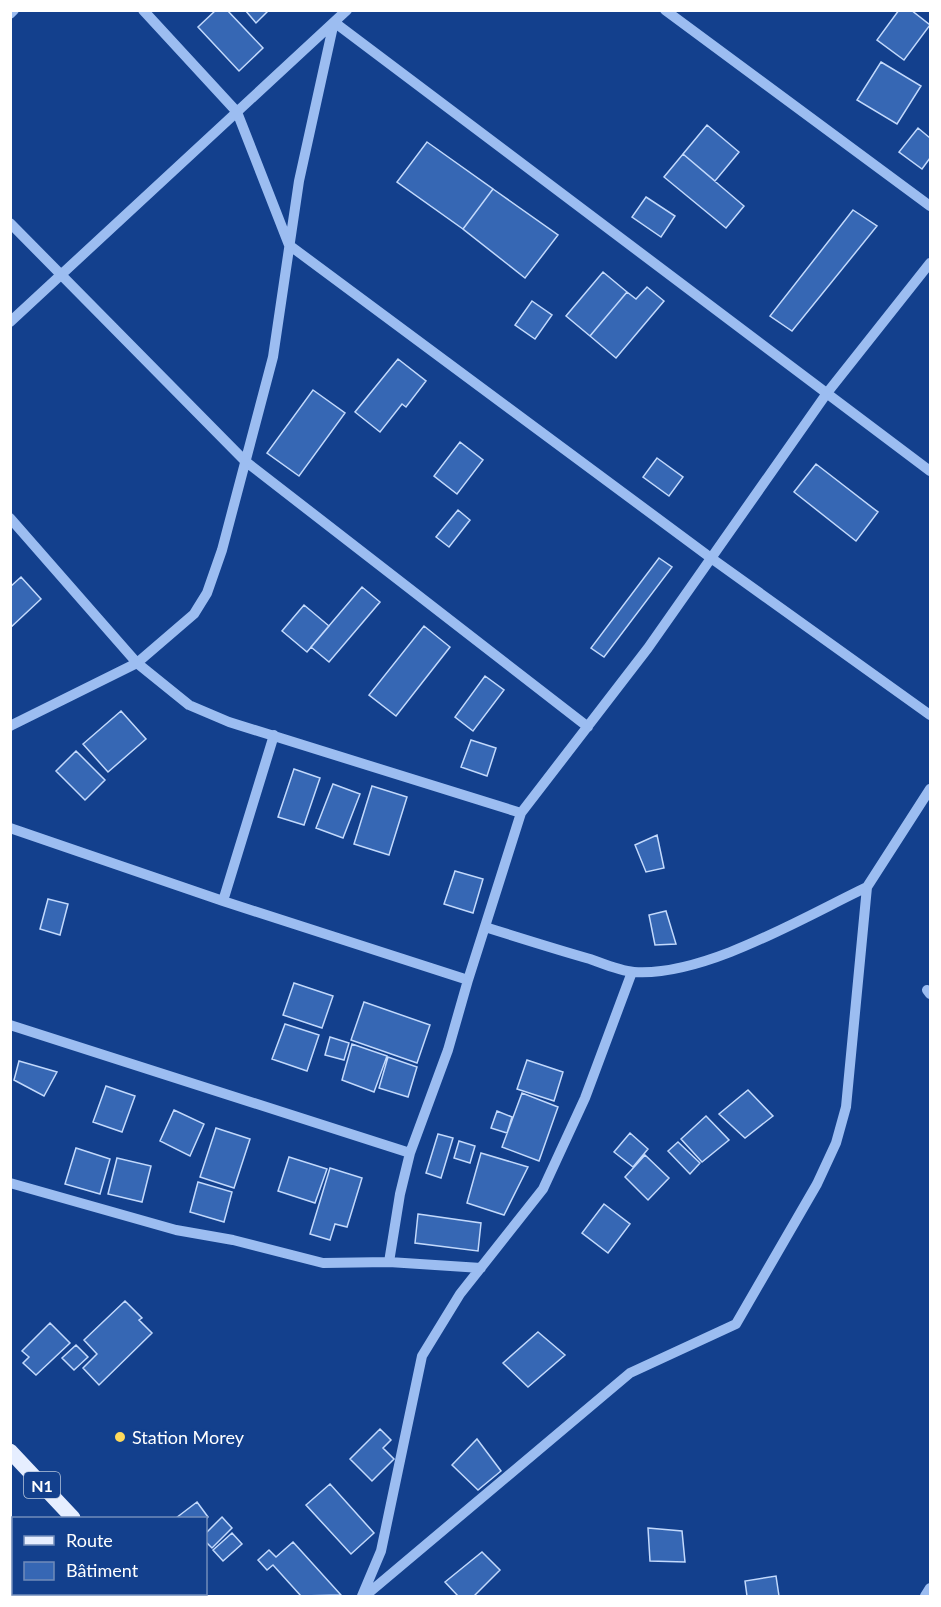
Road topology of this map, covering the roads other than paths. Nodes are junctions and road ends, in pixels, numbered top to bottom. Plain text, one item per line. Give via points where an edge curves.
1 (14, 10) edge
2 (142, 10) edge
3 (347, 10) edge
4 (665, 10) edge
5 (10, 14) edge
6 (334, 22) junction
7 (237, 112) junction
8 (930, 206) edge
9 (10, 223) edge
10 (289, 245) junction
11 (930, 263) edge
12 (61, 276) junction
13 (10, 322) edge
14 (827, 393) junction
15 (245, 461) junction
16 (930, 471) edge
17 (10, 518) edge
18 (711, 558) junction
19 (137, 663) junction
20 (930, 715) edge
21 (10, 726) edge
22 (588, 727) junction
23 (274, 735) junction
24 (930, 789) edge
25 (521, 813) junction
26 (10, 828) edge
27 (867, 887) junction
28 (223, 901) junction
29 (485, 927) junction
30 (632, 972) junction
31 (468, 980) junction
32 (10, 1025) edge
33 (410, 1154) junction
34 (10, 1183) edge
35 (389, 1262) junction
36 (481, 1268) junction
37 (10, 1451) edge
38 (72, 1517) edge
39 (930, 1588) edge
40 (364, 1596) edge
41 (925, 1596) edge

1 - 5 street
2 - 7 street
3 - 6 street
4 - 8 street
6 - 7 street
6 - 10 street
6 - 14 street
7 - 10 street
7 - 12 street
9 - 12 street
10 - 15 street via 273,357
10 - 18 street
11 - 14 street
12 - 13 street
12 - 15 street
14 - 16 street
14 - 18 street
15 - 19 street via 207,593 194,614
15 - 22 street
17 - 19 street
18 - 20 street
18 - 22 street
19 - 21 street
19 - 23 street via 189,705
22 - 25 street
23 - 25 street
23 - 28 street
24 - 27 street
25 - 29 street
26 - 28 street
27 - 30 street via 764,937 696,964
27 - 40 street via 846,1107 836,1143 817,1184 736,1324 630,1373
28 - 31 street
29 - 30 street
29 - 31 street
30 - 36 street via 585,1098 543,1189
31 - 33 street via 448,1050
32 - 33 street
33 - 35 street
34 - 35 street via 176,1230 323,1263
35 - 36 street
36 - 40 street via 422,1356 381,1551
37 - 38 main road, N1
39 - 41 street

